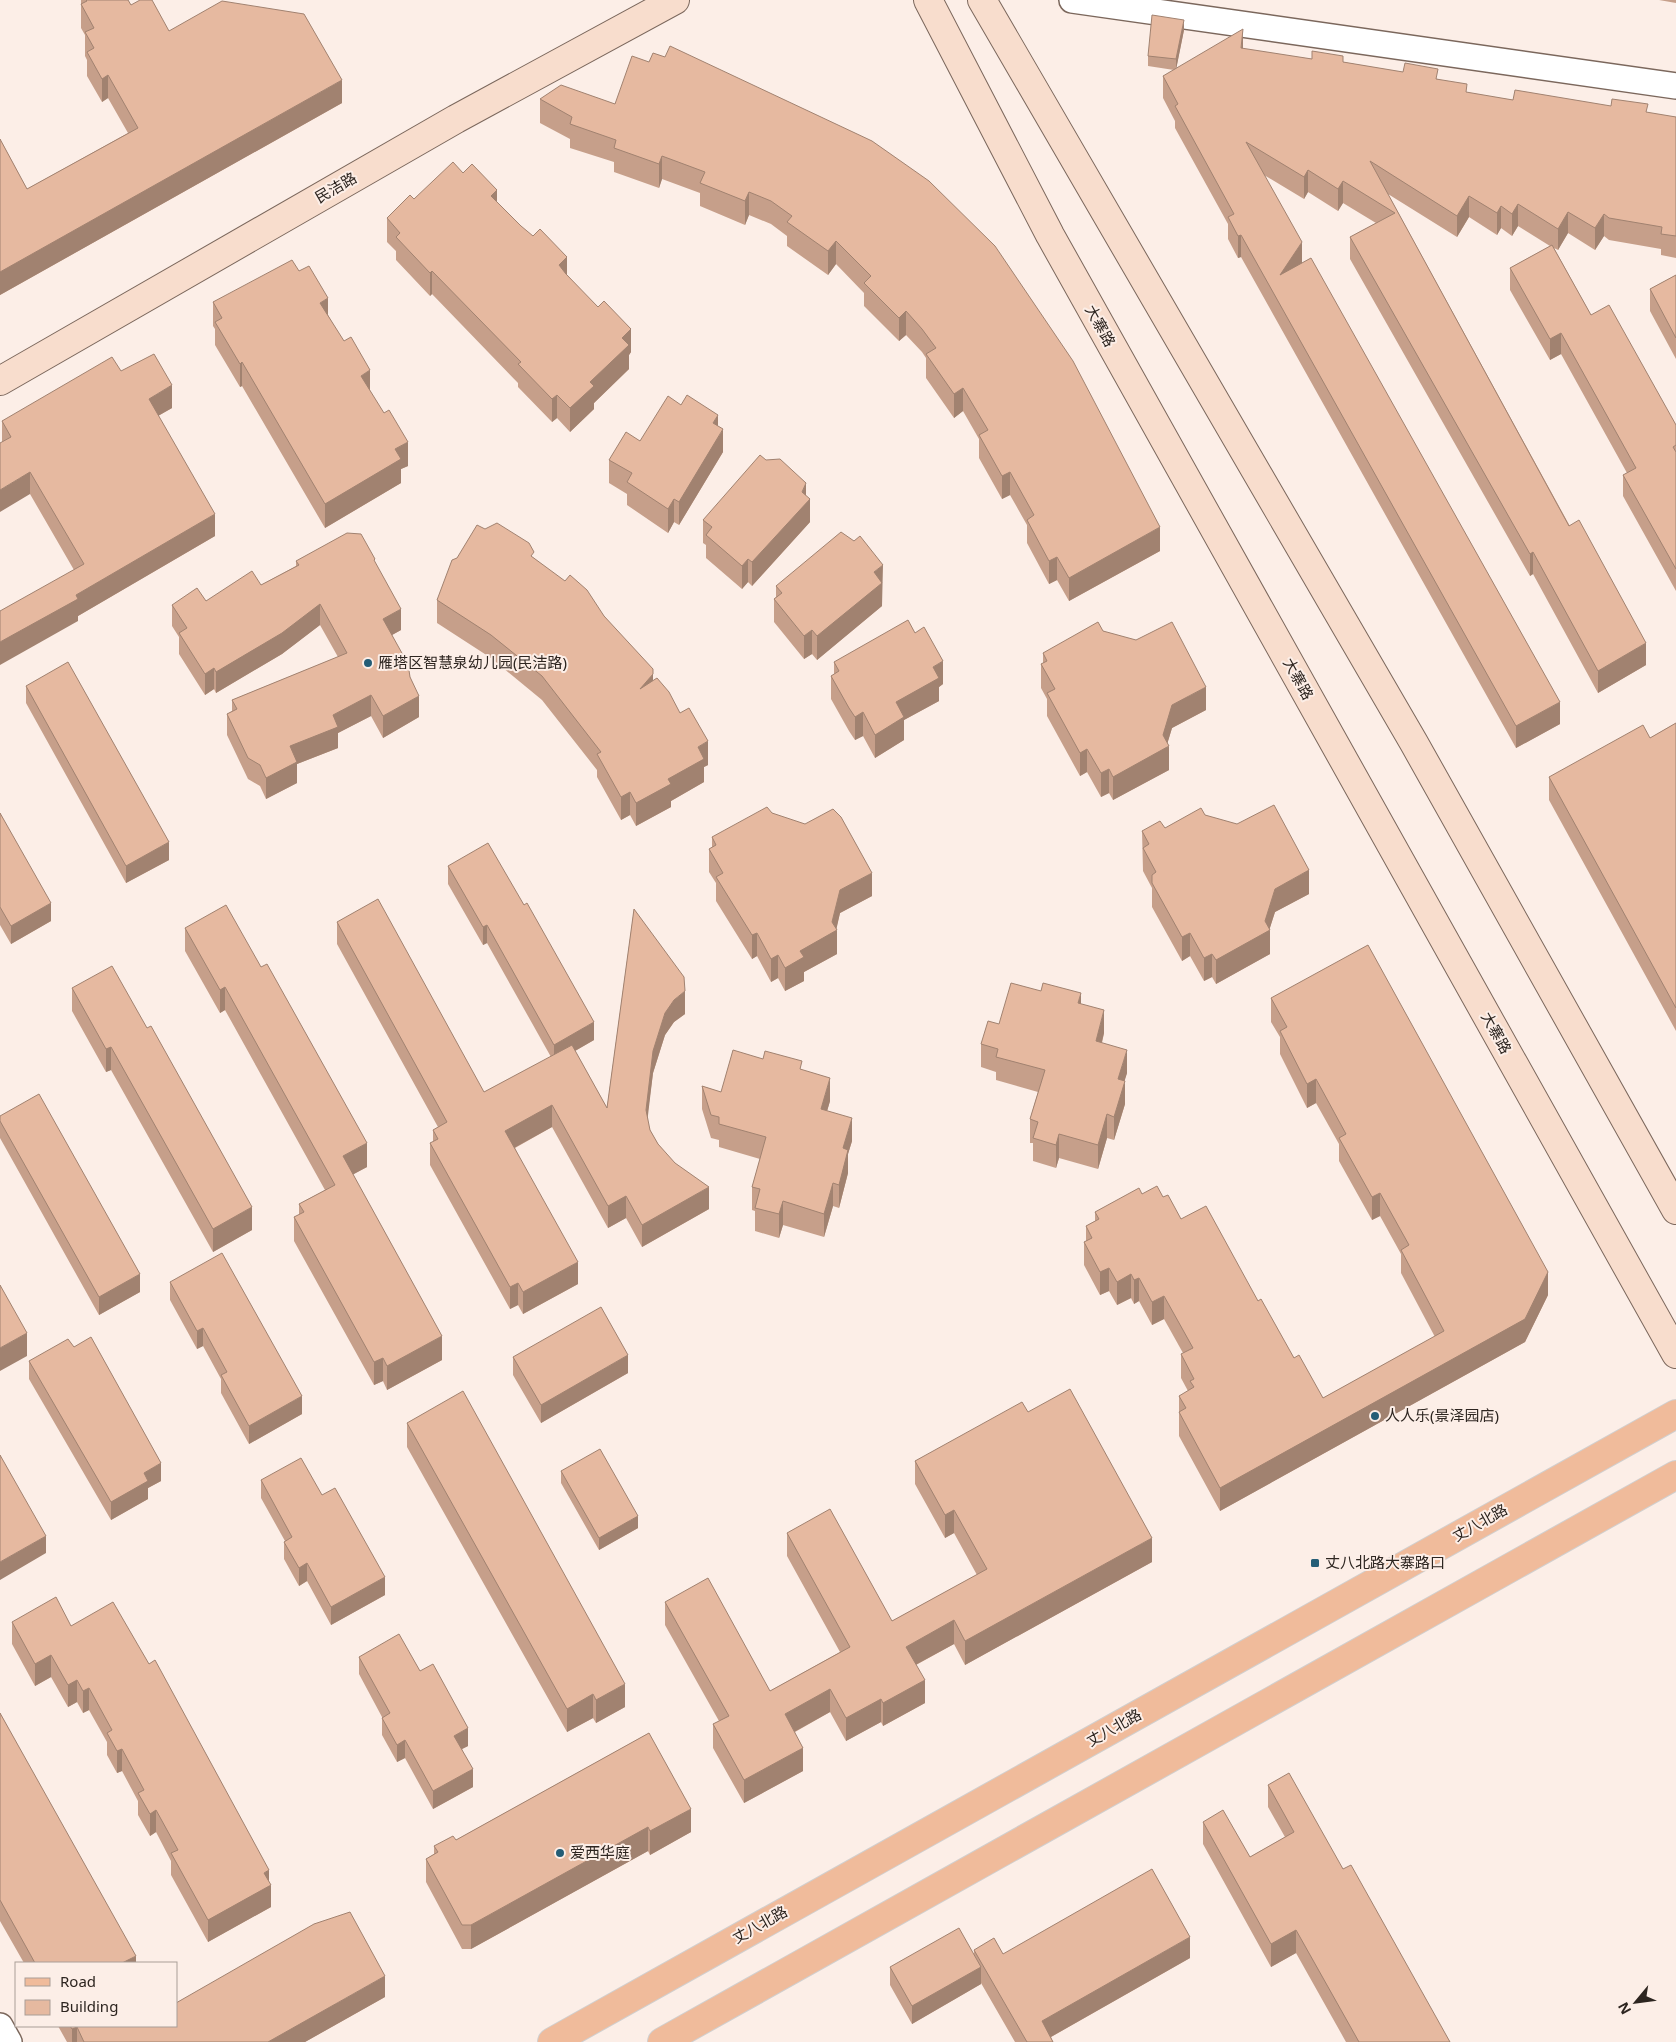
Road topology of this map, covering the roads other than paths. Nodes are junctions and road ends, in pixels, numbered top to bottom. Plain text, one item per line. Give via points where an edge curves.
1 (675, 0) edge
2 (928, 0) edge
3 (982, 0) edge
4 (1072, 0) edge
5 (1676, 86) edge
6 (0, 381) edge
7 (1676, 1210) edge
8 (1676, 1354) edge
9 (1676, 1414) edge
10 (1676, 1475) edge
11 (0, 2026) edge
12 (9, 2042) edge
13 (552, 2042) edge
14 (662, 2042) edge

1 - 6 main road, 民洁路 via 456,119
2 - 8 main road, 大寨路 via 1055,244
3 - 7 main road via 1396,711
4 - 5 street
9 - 13 main road, 丈八北路
10 - 14 main road
11 - 12 street

